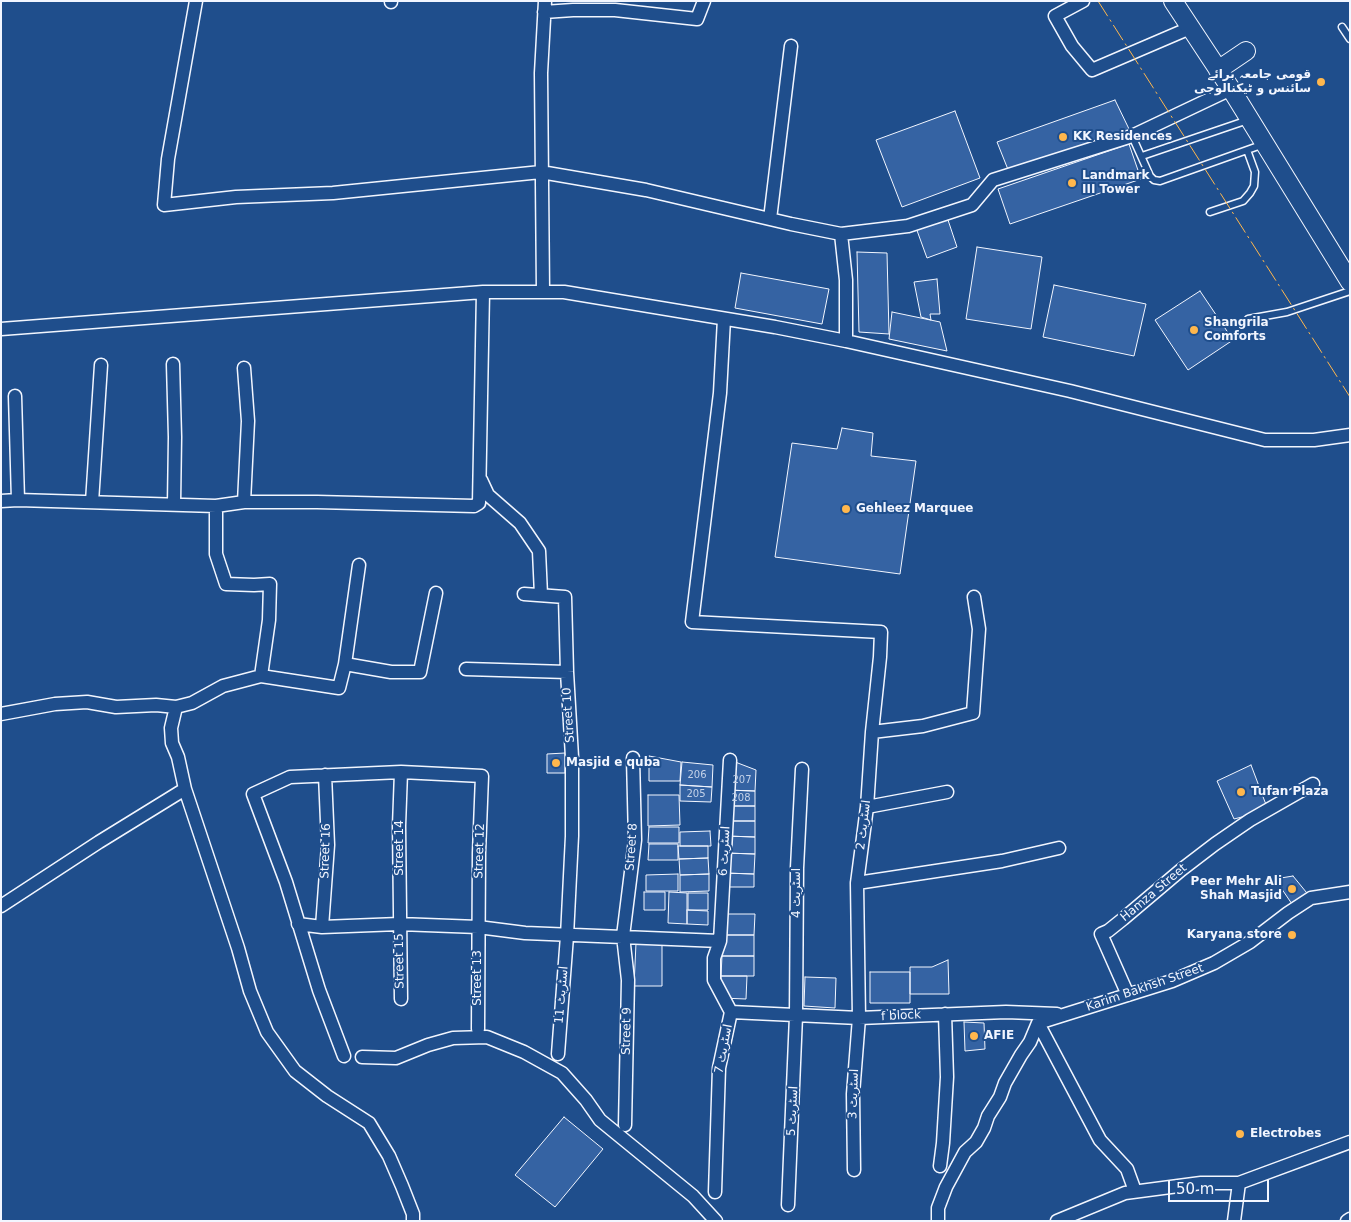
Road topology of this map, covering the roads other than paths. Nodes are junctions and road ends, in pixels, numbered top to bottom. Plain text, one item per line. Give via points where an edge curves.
1 (196, 1) edge
2 (704, 1) edge
3 (1083, 1) edge
4 (1173, 1) edge
5 (545, 7) edge
6 (1342, 27) dead end
7 (1190, 28) junction
8 (1350, 39) edge
9 (791, 46) dead end
10 (1246, 51) dead end
11 (1218, 70) junction
12 (1231, 89) junction
13 (1250, 120) junction
14 (1132, 136) junction
15 (1264, 144) junction
16 (1247, 150) junction
17 (1142, 156) junction
18 (541, 172) junction
19 (1210, 212) dead end
20 (770, 219) junction
21 (841, 234) junction
22 (1350, 282) edge
23 (1350, 291) edge
24 (483, 292) junction
25 (543, 292) junction
26 (724, 318) junction
27 (1248, 319) dead end
28 (1, 329) edge
29 (846, 341) junction
30 (173, 364) dead end
31 (101, 365) dead end
32 (244, 368) dead end
33 (15, 396) dead end
34 (1350, 435) edge
35 (479, 475) junction
36 (18, 500) junction
37 (1, 501) edge
38 (92, 502) junction
39 (244, 502) junction
40 (174, 504) junction
41 (216, 506) junction
42 (359, 565) dead end
43 (436, 593) dead end
44 (524, 594) dead end
45 (541, 595) junction
46 (974, 597) dead end
47 (345, 664) junction
48 (466, 669) dead end
49 (567, 672) junction
50 (261, 676) junction
51 (176, 707) junction
52 (1, 714) edge
53 (872, 732) junction
54 (633, 758) dead end
55 (730, 760) dead end
56 (802, 769) dead end
57 (401, 772) junction
58 (325, 775) junction
59 (1313, 784) dead end
60 (185, 789) junction
61 (947, 792) dead end
62 (867, 807) junction
63 (1059, 848) dead end
64 (857, 883) junction
65 (1350, 892) edge
66 (1, 906) edge
67 (298, 924) junction
68 (400, 924) junction
69 (322, 927) junction
70 (478, 927) junction
71 (567, 936) junction
72 (623, 936) junction
73 (720, 941) junction
74 (1128, 995) junction
75 (401, 999) dead end
76 (732, 1012) junction
77 (945, 1014) junction
78 (1070, 1014) junction
79 (796, 1016) junction
80 (859, 1018) junction
81 (1038, 1023) junction
82 (478, 1029) dead end
83 (558, 1054) dead end
84 (344, 1056) dead end
85 (362, 1057) dead end
86 (625, 1126) dead end
87 (1350, 1142) edge
88 (940, 1166) dead end
89 (854, 1170) dead end
90 (1239, 1183) junction
91 (1135, 1191) junction
92 (716, 1192) dead end
93 (788, 1205) dead end
94 (413, 1221) edge
95 (716, 1221) edge
96 (938, 1221) edge
97 (1057, 1221) edge
98 (1234, 1221) edge

1 - 18 street via 168,158 164,205 236,197 333,193
2 - 5 street via 697,19 615,10
3 - 7 street via 1055,16 1072,46 1092,70
4 - 7 main road
5 - 18 street
6 - 8 lane
7 - 11 main road
9 - 20 street
10 - 11 main road
11 - 12 main road
12 - 13 main road
12 - 14 street
13 - 15 main road
13 - 17 lane
14 - 17 lane
14 - 21 street via 993,180 972,205 908,226
15 - 16 lane
15 - 22 main road
16 - 17 lane via 1160,181 1150,176
16 - 19 lane via 1255,172 1250,193 1243,201
18 - 20 street via 646,190
18 - 25 street
20 - 21 street
21 - 29 street via 846,280
23 - 27 lane via 1287,312
24 - 25 street
24 - 28 street
24 - 35 street
25 - 26 street via 564,292
26 - 29 street
26 - 53 street, اسٹریٹ 2 via 720,392 692,622 881,632
29 - 34 street via 1070,391 1265,440 1314,440
30 - 40 street
31 - 38 street
32 - 39 street via 248,421
33 - 36 street
35 - 39 street via 479,503 474,506
35 - 45 street via 488,495 520,523 539,551
36 - 37 street
36 - 38 street
38 - 40 street
39 - 41 street
40 - 41 street
41 - 50 street via 216,554 226,584 270,584 269,620
42 - 47 street
43 - 47 street via 420,672 391,672
44 - 45 street, Street 10
45 - 49 street, Street 10 via 566,597
46 - 53 street via 979,630 973,713 924,726
47 - 50 street via 339,688
48 - 49 street
49 - 71 street, Street 10 via 572,836
50 - 51 street via 222,686 192,703
51 - 52 street via 116,707 87,702
51 - 60 street via 171,728 172,743
53 - 62 street, اسٹریٹ 2
54 - 72 street, Street 8 via 635,840
55 - 73 street, اسٹریٹ 6
56 - 79 street, اسٹریٹ 4 via 797,868
57 - 58 street
57 - 68 street, Street 14
57 - 70 street, Street 12 via 482,776
58 - 67 street via 290,777 253,794
58 - 69 street, Street 16 via 328,845
59 - 74 street, Hamza Street via 1215,844 1101,934
60 - 66 street
60 - 94 street via 250,991 267,1032 295,1071 369,1123 399,1178
61 - 62 street
62 - 64 street, اسٹریٹ 2
63 - 64 street via 1002,861
64 - 80 street, اسٹریٹ 2
65 - 74 street, Karim Bakhsh Street via 1311,898 1250,942 1214,963
67 - 69 street
67 - 84 street via 318,990
68 - 69 street
68 - 70 street
68 - 75 street, Street 15
70 - 71 street
70 - 82 street, Street 13
71 - 72 street
71 - 83 street, اسٹریٹ 11
72 - 73 street
72 - 86 street, Street 9 via 628,980
73 - 76 street, اسٹریٹ 7 via 714,958 714,980
74 - 78 street, Karim Bakhsh Street
76 - 79 street, f block
76 - 92 street, اسٹریٹ 7 via 719,1068
77 - 78 street, f block
77 - 80 street, f block
77 - 88 street via 947,1077
78 - 81 street, Karim Bakhsh Street
79 - 80 street, f block
79 - 93 street, اسٹریٹ 5
80 - 89 street, اسٹریٹ 3 via 852,1094
81 - 91 street via 1100,1140 1127,1169
81 - 96 street via 984,1128 976,1142 964,1152 946,1187 938,1208
85 - 95 street via 396,1058 453,1038 487,1037 524,1052 562,1073 600,1120 692,1196
87 - 90 street
90 - 91 street
90 - 98 street
91 - 97 street

